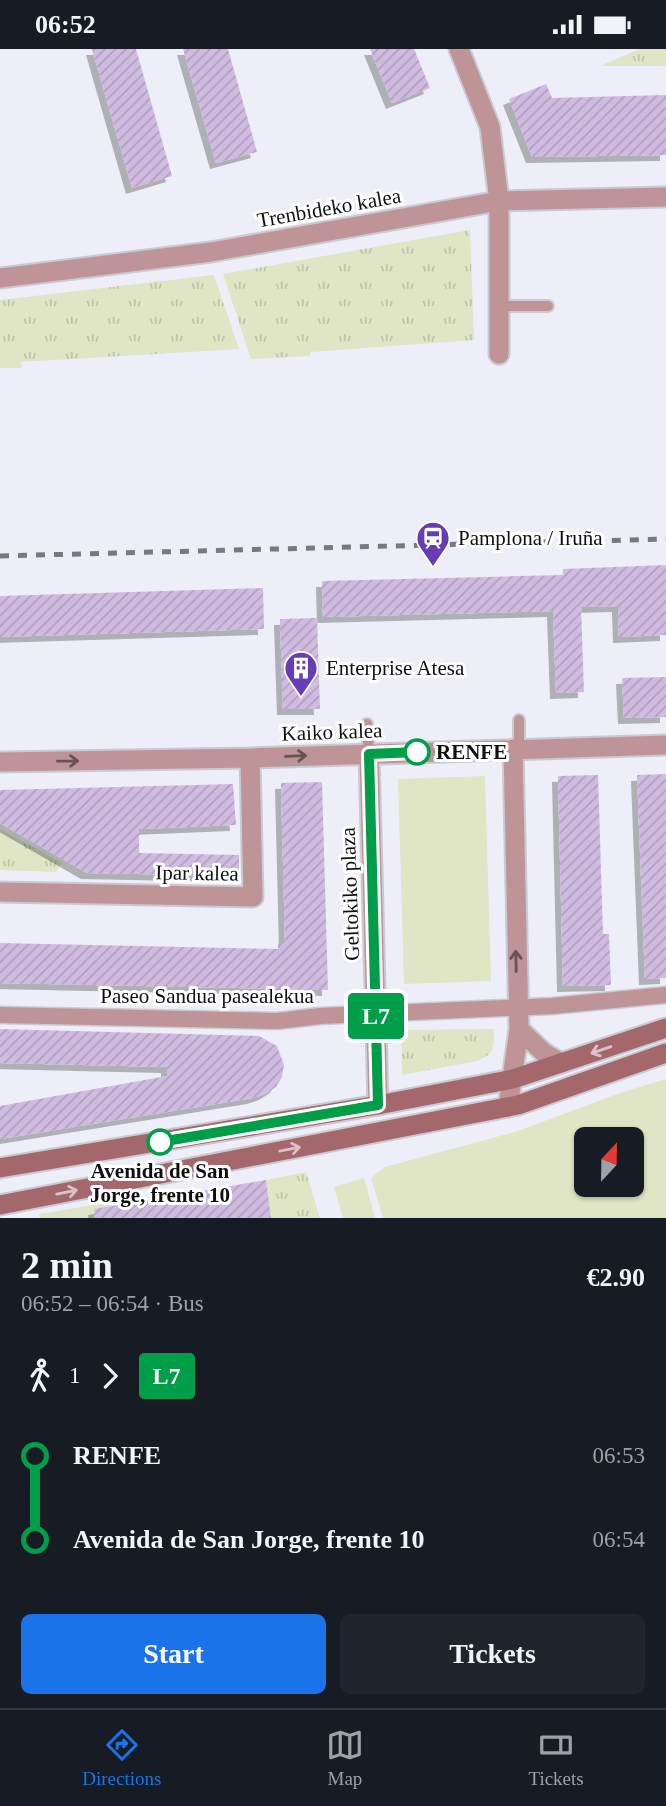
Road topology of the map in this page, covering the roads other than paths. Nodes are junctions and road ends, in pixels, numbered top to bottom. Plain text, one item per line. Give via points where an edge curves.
1 (459, 49) edge
2 (666, 197) edge
3 (499, 201) junction
4 (0, 278) edge
5 (499, 306) junction
6 (548, 306) dead end
7 (499, 354) dead end
8 (519, 720) dead end
9 (367, 724) dead end
10 (666, 745) edge
11 (516, 749) junction
12 (369, 754) junction
13 (250, 758) junction
14 (0, 762) edge
15 (0, 892) edge
16 (666, 995) edge
17 (517, 1007) junction
18 (0, 1015) edge
19 (376, 1016) junction
20 (666, 1028) edge
21 (519, 1029) junction
22 (666, 1053) edge
23 (561, 1063) junction
24 (513, 1079) junction
25 (378, 1105) junction
26 (508, 1107) junction
27 (0, 1168) edge
28 (0, 1205) edge

1 - 3 street via 489,127
2 - 3 street, Trenbideko kalea
3 - 4 street, Trenbideko kalea via 211,251
3 - 5 street
5 - 6 lane
5 - 7 street
8 - 11 lane
9 - 12 lane, Geltokiko plaza
10 - 11 street, Kaiko kalea
11 - 12 street, Kaiko kalea
17 -> 11 street
13 -> 12 street, Kaiko kalea
12 - 19 street, Geltokiko plaza
14 -> 13 street, Kaiko kalea
13 - 15 street, Ipar kalea via 253,897
16 - 17 street, Paseo Sandua pasealekua
17 - 19 street, Paseo Sandua pasealekua
17 - 21 street
18 - 19 street, Paseo Sandua pasealekua via 278,1021
19 - 25 street, Geltokiko plaza
20 -> 23 main road
21 - 23 street
21 - 24 street
22 - 26 main road
23 - 24 main road
24 - 25 main road
24 - 26 street
25 - 27 main road
28 -> 26 main road

